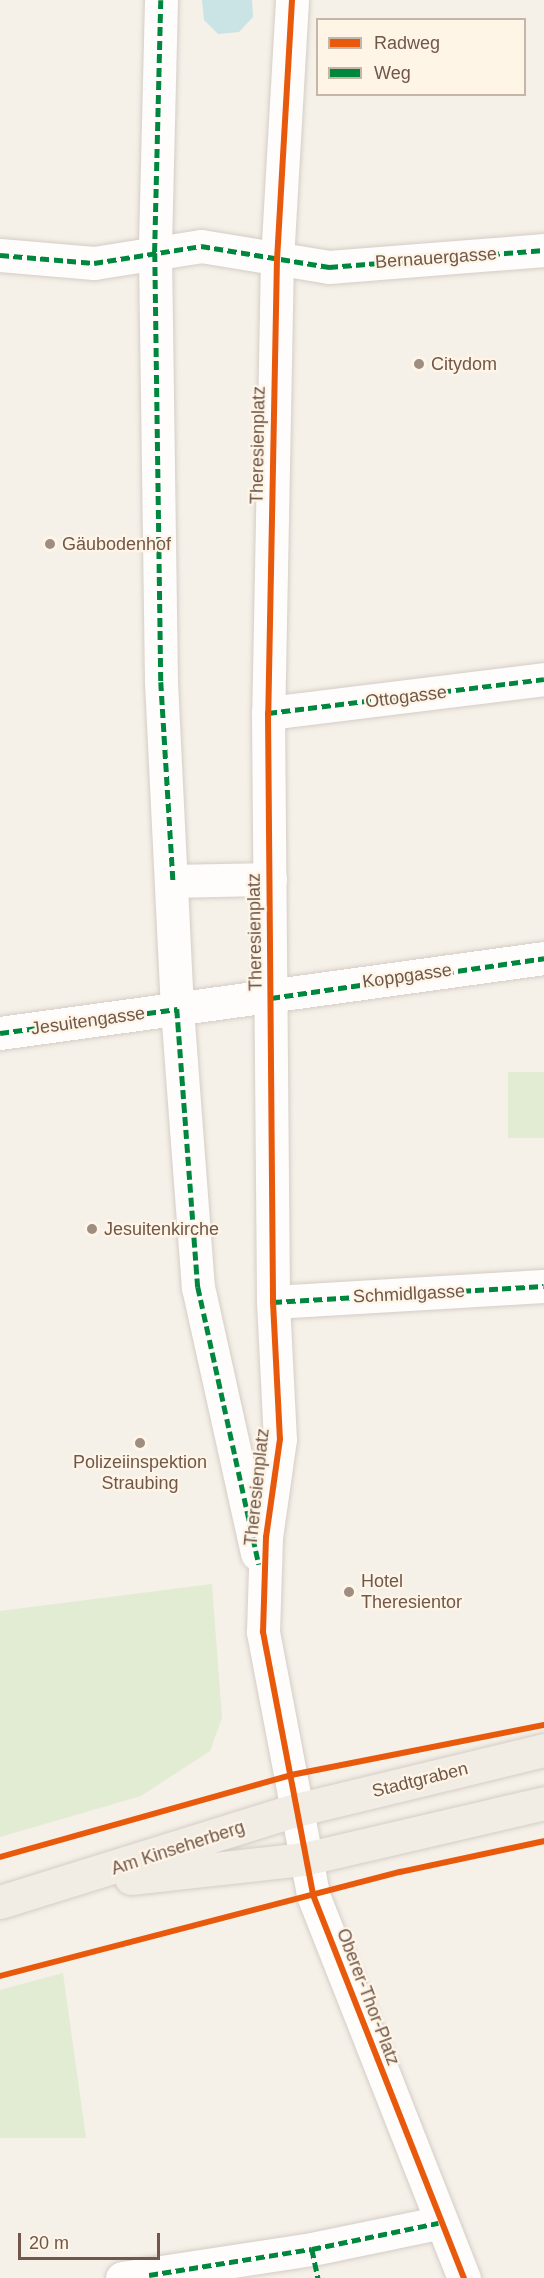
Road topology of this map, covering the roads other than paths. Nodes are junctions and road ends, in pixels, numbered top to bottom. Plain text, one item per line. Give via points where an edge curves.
1 (161, 0) edge
2 (292, 0) edge
3 (544, 250) edge
4 (155, 253) junction
5 (0, 255) edge
6 (277, 258) junction
7 (544, 679) edge
8 (268, 713) junction
9 (270, 879) junction
10 (173, 881) junction
11 (544, 958) edge
12 (271, 998) junction
13 (177, 1009) junction
14 (0, 1033) edge
15 (544, 1286) edge
16 (273, 1302) junction
17 (263, 1579) junction
18 (544, 1750) edge
19 (544, 1803) edge
20 (296, 1810) junction
21 (304, 1859) junction
22 (61, 1886) junction
23 (0, 1902) edge
24 (438, 2223) junction
25 (135, 2276) edge
26 (464, 2278) edge

1 - 4 street, Theresienplatz
2 - 6 street, Theresienplatz
3 - 6 street, Bernauergasse via 328,267
4 - 5 street via 94,263
4 - 6 street via 201,246
4 - 10 street, Theresienplatz via 161,682
6 - 8 street, Theresienplatz
7 - 8 street, Ottogasse
8 - 9 street, Theresienplatz
9 - 10 street
9 - 12 street, Theresienplatz
10 - 13 street, Theresienplatz
11 - 12 street, Koppgasse
12 - 13 street, Koppgasse
12 - 16 street, Theresienplatz
13 - 14 street, Jesuitengasse
13 - 17 street, Theresienplatz via 198,1287
15 - 16 street, Schmidlgasse
16 - 17 street, Theresienplatz via 280,1439
17 - 20 street, Theresienplatz via 262,1632
18 - 20 main road, Stadtgraben
19 - 21 main road
20 - 21 street, Theresienplatz
20 - 22 main road, Am Kinseherberg
21 - 22 main road, Am Kinseherberg
21 - 24 street, Oberer-Thor-Platz via 313,1895
22 - 23 main road, Am Kinseherberg
24 - 25 street
24 - 26 street, Oberer-Thor-Platz

